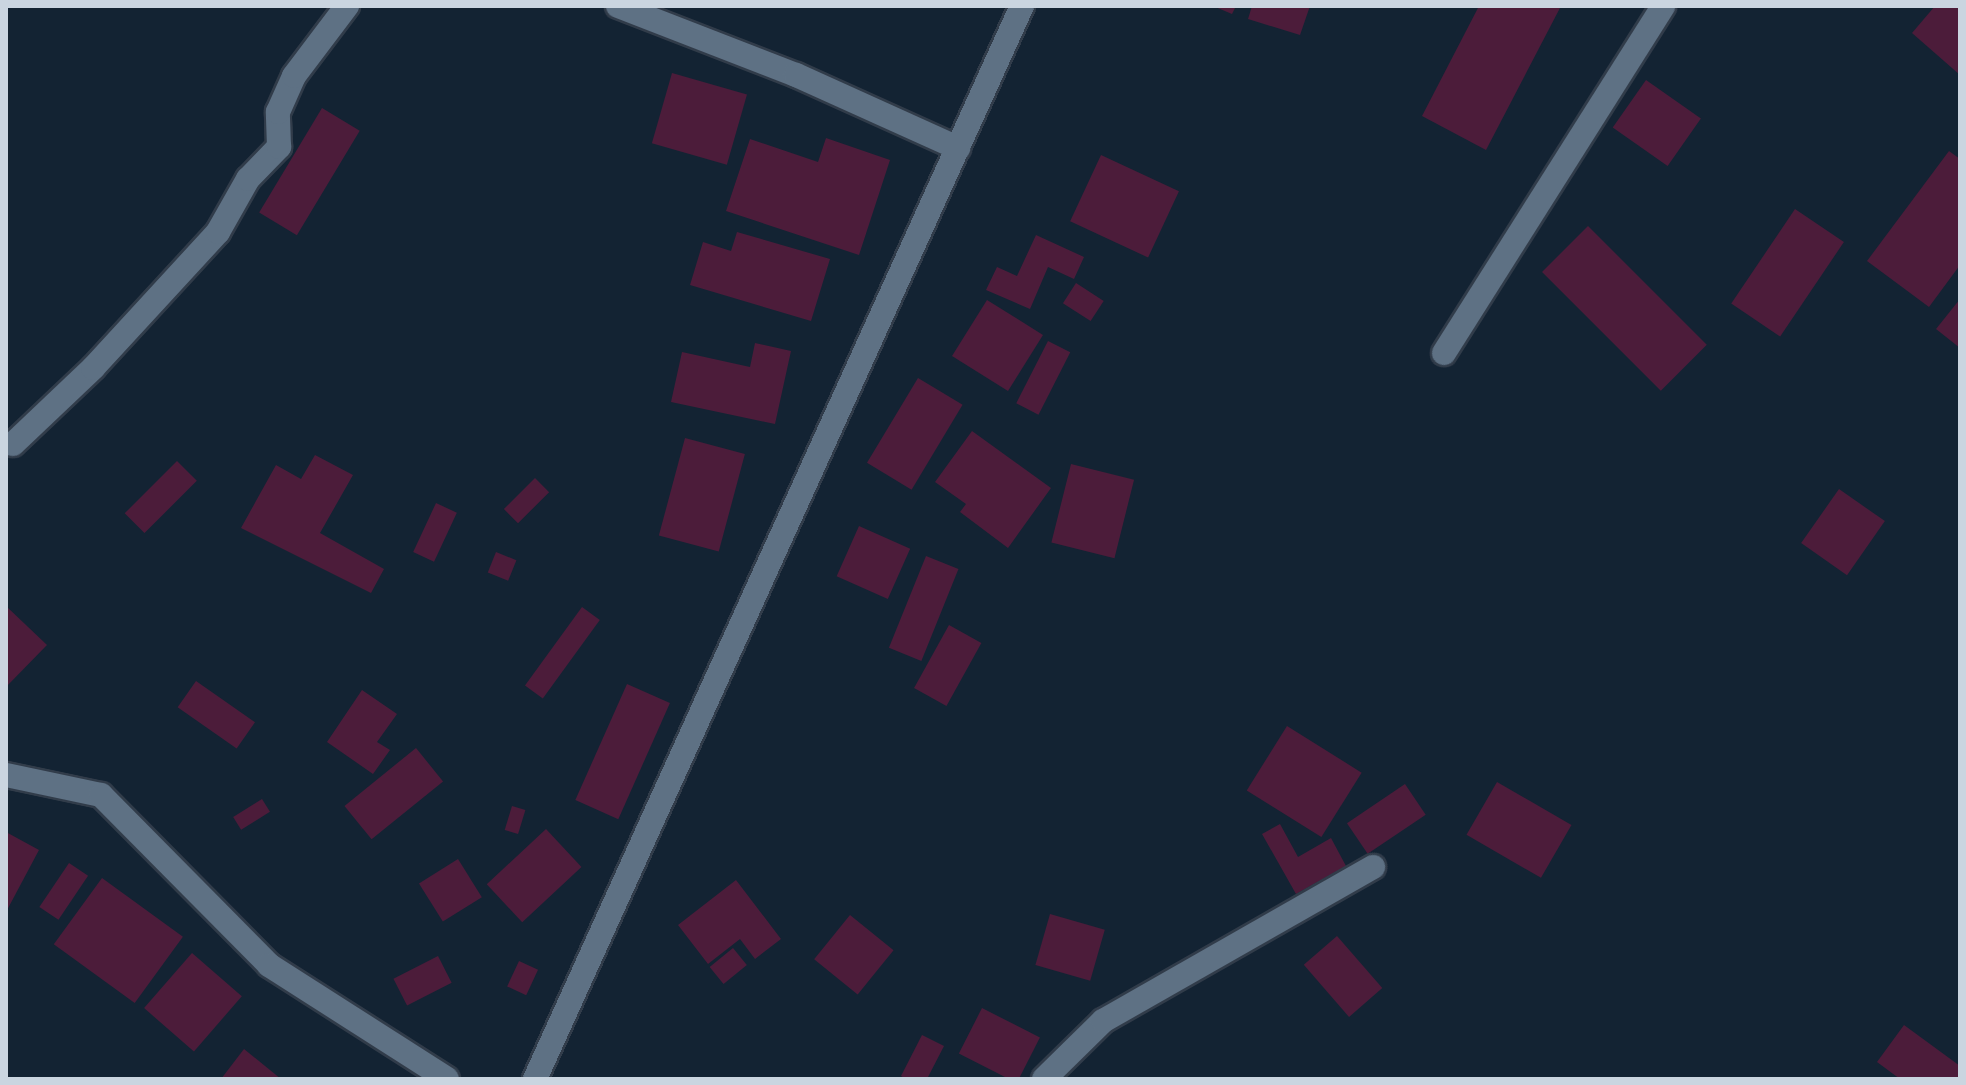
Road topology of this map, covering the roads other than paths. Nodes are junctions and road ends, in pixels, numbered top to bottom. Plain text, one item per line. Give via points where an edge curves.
1 (347, 6) edge
2 (618, 6) edge
3 (1022, 6) edge
4 (1663, 6) edge
5 (958, 148) junction
6 (1444, 353) dead end
7 (13, 444) dead end
8 (6, 775) edge
9 (1373, 867) dead end
10 (447, 1079) edge
11 (535, 1079) edge
12 (1044, 1079) edge

1 - 7 street via 294,76 278,112 279,147 248,179 218,232 93,368
2 - 5 street via 796,75
3 - 5 street
4 - 6 street
5 - 11 street
8 - 10 street via 101,795 269,965
9 - 12 street via 1103,1021

